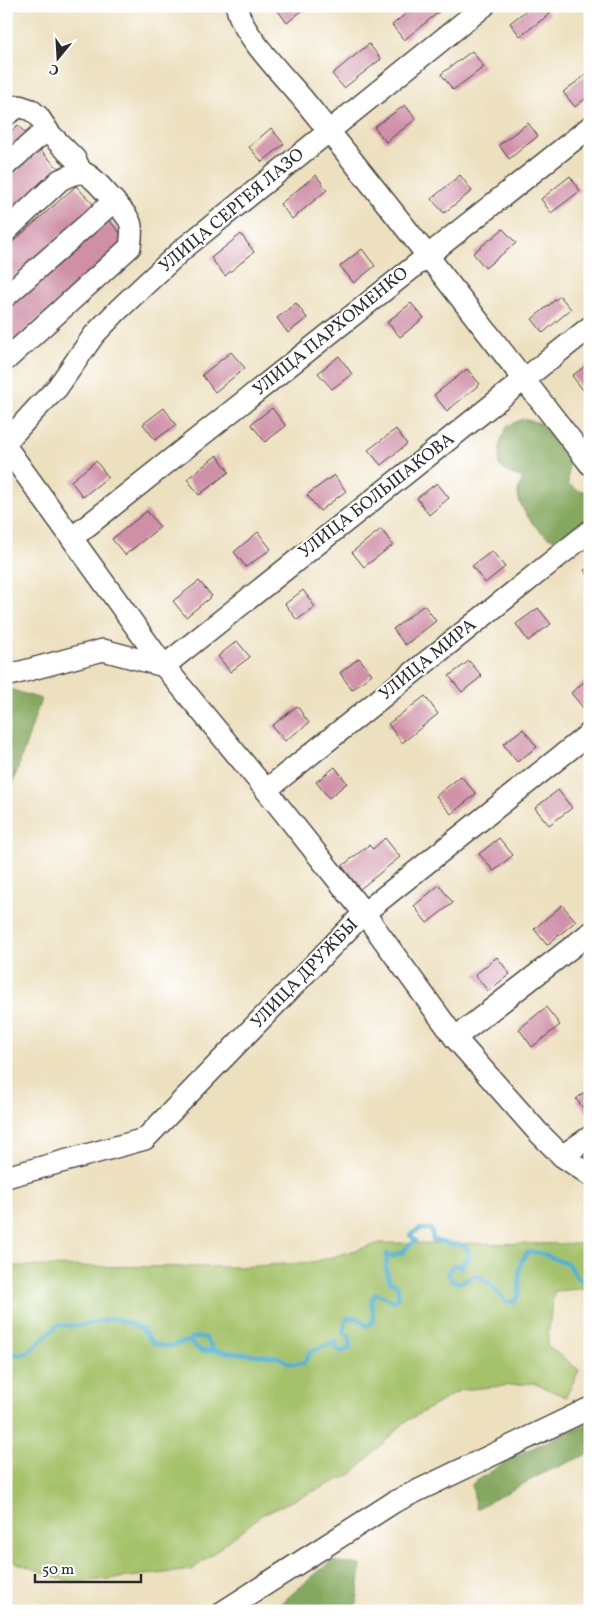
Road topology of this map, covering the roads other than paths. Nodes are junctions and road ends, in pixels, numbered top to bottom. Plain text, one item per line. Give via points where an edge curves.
1 (237, 6) edge
2 (484, 6) edge
3 (6, 115) edge
4 (590, 127) edge
5 (328, 130) junction
6 (48, 132) junction
7 (6, 165) edge
8 (82, 173) junction
9 (114, 201) junction
10 (6, 231) edge
11 (426, 256) junction
12 (6, 296) edge
13 (590, 327) edge
14 (6, 360) edge
15 (524, 380) junction
16 (6, 442) edge
17 (6, 447) edge
18 (590, 464) edge
19 (590, 531) edge
20 (72, 538) junction
21 (164, 666) junction
22 (6, 676) edge
23 (590, 732) edge
24 (266, 790) junction
25 (364, 913) junction
26 (590, 933) edge
27 (455, 1038) junction
28 (590, 1137) edge
29 (562, 1156) junction
30 (590, 1175) edge
31 (6, 1177) edge
32 (590, 1408) edge
33 (224, 1611) edge

1 - 5 street via 243,24 256,43
2 - 5 street, УЛИЦА СЕРГЕЯ ЛАЗО
3 - 6 street via 19,106 26,107 38,116
4 - 11 street, УЛИЦА ПАРХОМЕНКО
5 - 11 street
5 - 16 street, УЛИЦА СЕРГЕЯ ЛАЗО via 183,249 118,310 94,335 57,388
6 - 7 street via 31,142
6 - 8 street via 75,159
8 - 9 street
8 - 10 street via 60,180
9 - 12 street
9 - 14 street via 130,220 133,229 130,248
11 - 15 street
11 - 20 street, УЛИЦА ПАРХОМЕНКО
13 - 15 street, УЛИЦА БОЛЬШАКОВА
15 - 18 street
15 - 21 street, УЛИЦА БОЛЬШАКОВА
17 - 20 street
19 - 24 street, УЛИЦА МИРА
20 - 21 street
21 - 22 street via 103,650
21 - 24 street
23 - 25 street, УЛИЦА ДРУЖБЫ
24 - 25 street
25 - 27 street
25 - 31 street, УЛИЦА ДРУЖБЫ via 145,1139
26 - 27 street
27 - 29 street
28 - 29 street
29 - 30 street
32 - 33 street via 394,1502

